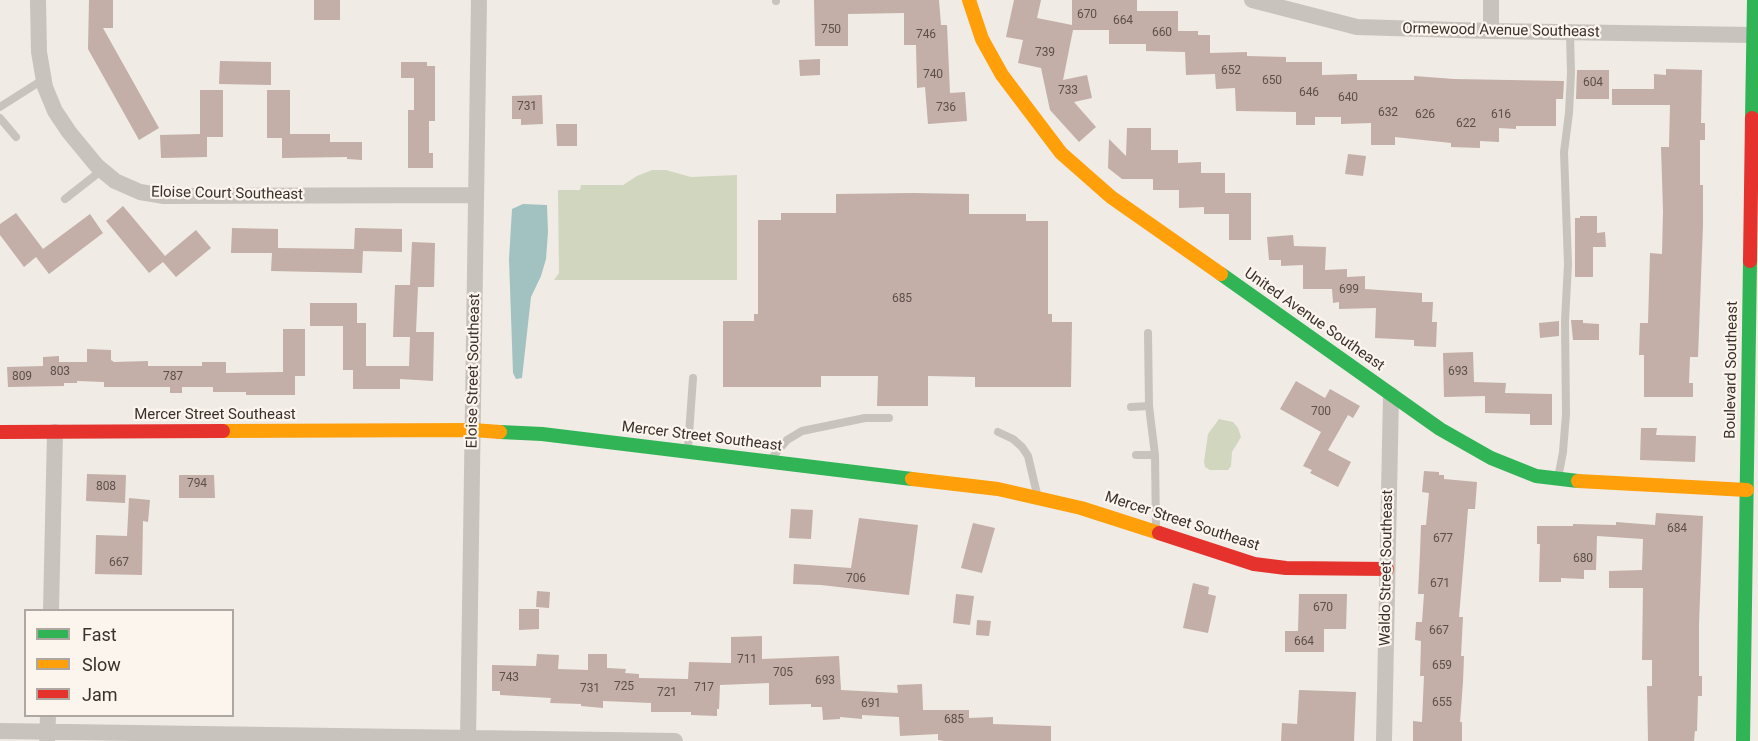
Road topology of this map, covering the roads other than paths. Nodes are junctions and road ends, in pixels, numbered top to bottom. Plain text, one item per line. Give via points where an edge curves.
1 (38, 0) edge
2 (479, 0) edge
3 (969, 0) edge
4 (1252, 0) edge
5 (1491, 0) edge
6 (1754, 0) edge
7 (1491, 31) junction
8 (1570, 32) junction
9 (1756, 35) edge
10 (44, 79) junction
11 (0, 107) edge
12 (0, 118) edge
13 (16, 137) dead end
14 (102, 171) junction
15 (476, 195) junction
16 (64, 199) dead end
17 (1148, 333) dead end
18 (693, 378) dead end
19 (1391, 394) junction
20 (1149, 406) junction
21 (1131, 407) dead end
22 (889, 418) dead end
23 (473, 430) junction
24 (0, 432) edge
25 (55, 432) junction
26 (998, 432) dead end
27 (688, 452) junction
28 (1136, 455) dead end
29 (1155, 455) junction
30 (769, 461) junction
31 (1558, 480) junction
32 (1752, 490) edge
33 (1037, 498) junction
34 (1156, 532) junction
35 (1387, 570) junction
36 (51, 609) edge
37 (48, 729) edge
38 (0, 731) edge
39 (468, 739) edge
40 (675, 741) edge
41 (1384, 741) edge
42 (1743, 741) edge

1 - 10 street, Eloise Court Southeast
2 - 15 street, Eloise Street Southeast
3 - 19 street, United Avenue Southeast via 982,39 1002,75 1061,153 1111,197
4 - 7 street, Ormewood Avenue Southeast via 1357,27
5 - 7 street
6 - 9 street, Boulevard Southeast
7 - 8 street, Ormewood Avenue Southeast
8 - 9 street, Ormewood Avenue Southeast
8 - 31 lane via 1571,83 1564,152 1568,264 1564,321 1566,414
9 - 32 street, Boulevard Southeast
10 - 11 lane
10 - 14 street, Eloise Court Southeast via 55,111
12 - 13 lane
14 - 15 street, Eloise Court Southeast via 140,192 164,196
14 - 16 lane
15 - 23 street, Eloise Street Southeast
17 - 20 lane
18 - 27 lane
19 - 31 street, United Avenue Southeast via 1440,429 1491,458 1536,476
19 - 35 street, Waldo Street Southeast
20 - 21 lane
20 - 29 lane
22 - 30 lane via 865,418 802,431 787,440
23 - 25 street, Mercer Street Southeast
23 - 27 street, Mercer Street Southeast via 542,434
23 - 39 street, Eloise Street Southeast
24 - 25 street, Mercer Street Southeast
25 - 36 street
26 - 33 lane via 1013,439 1028,456
27 - 30 street, Mercer Street Southeast
28 - 29 lane
29 - 34 lane
30 - 33 street, Mercer Street Southeast via 998,489
31 - 32 street, United Avenue Southeast
32 - 42 street, Boulevard Southeast
33 - 34 street, Mercer Street Southeast
34 - 35 street, Mercer Street Southeast via 1254,564
35 - 41 street, Waldo Street Southeast
37 - 38 street
37 - 39 street
39 - 40 street

